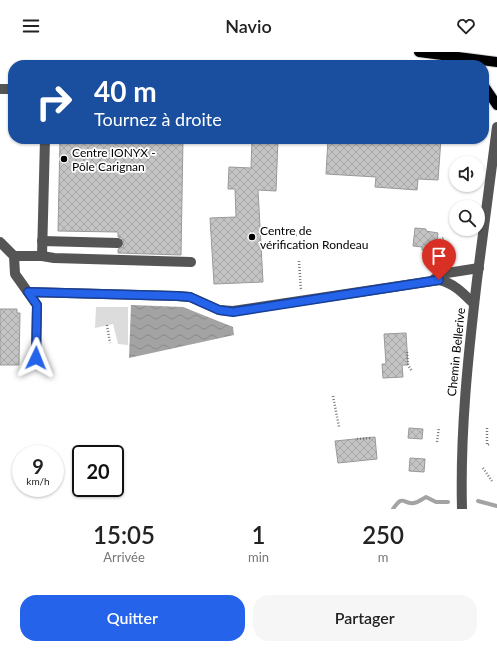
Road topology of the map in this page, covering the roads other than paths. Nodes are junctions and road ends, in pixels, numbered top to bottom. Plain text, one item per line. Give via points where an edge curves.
1 (418, 52) edge
2 (450, 56) junction
3 (455, 60) edge
4 (481, 60) edge
5 (489, 93) edge
6 (497, 105) edge
7 (497, 127) edge
8 (45, 144) edge
9 (42, 241) junction
10 (0, 242) edge
11 (118, 243) dead end
12 (14, 256) junction
13 (42, 256) junction
14 (191, 262) dead end
15 (479, 268) junction
16 (434, 280) junction
17 (28, 292) junction
18 (474, 304) junction
19 (36, 358) dead end
20 (462, 509) edge

1 - 2 main road
2 - 3 main road
2 - 4 main road
5 - 6 main road
7 - 15 street, Chemin Bellerive
8 - 9 street
9 - 11 street
9 - 13 street
10 - 12 street
12 - 13 street
12 - 17 street via 15,274
13 - 14 street via 58,259
15 - 16 street via 447,273
15 - 18 street, Chemin Bellerive
16 - 17 street via 233,312 219,310 190,297
16 - 18 street via 452,285
17 - 19 street via 37,305
18 - 20 street, Chemin Bellerive via 461,451

